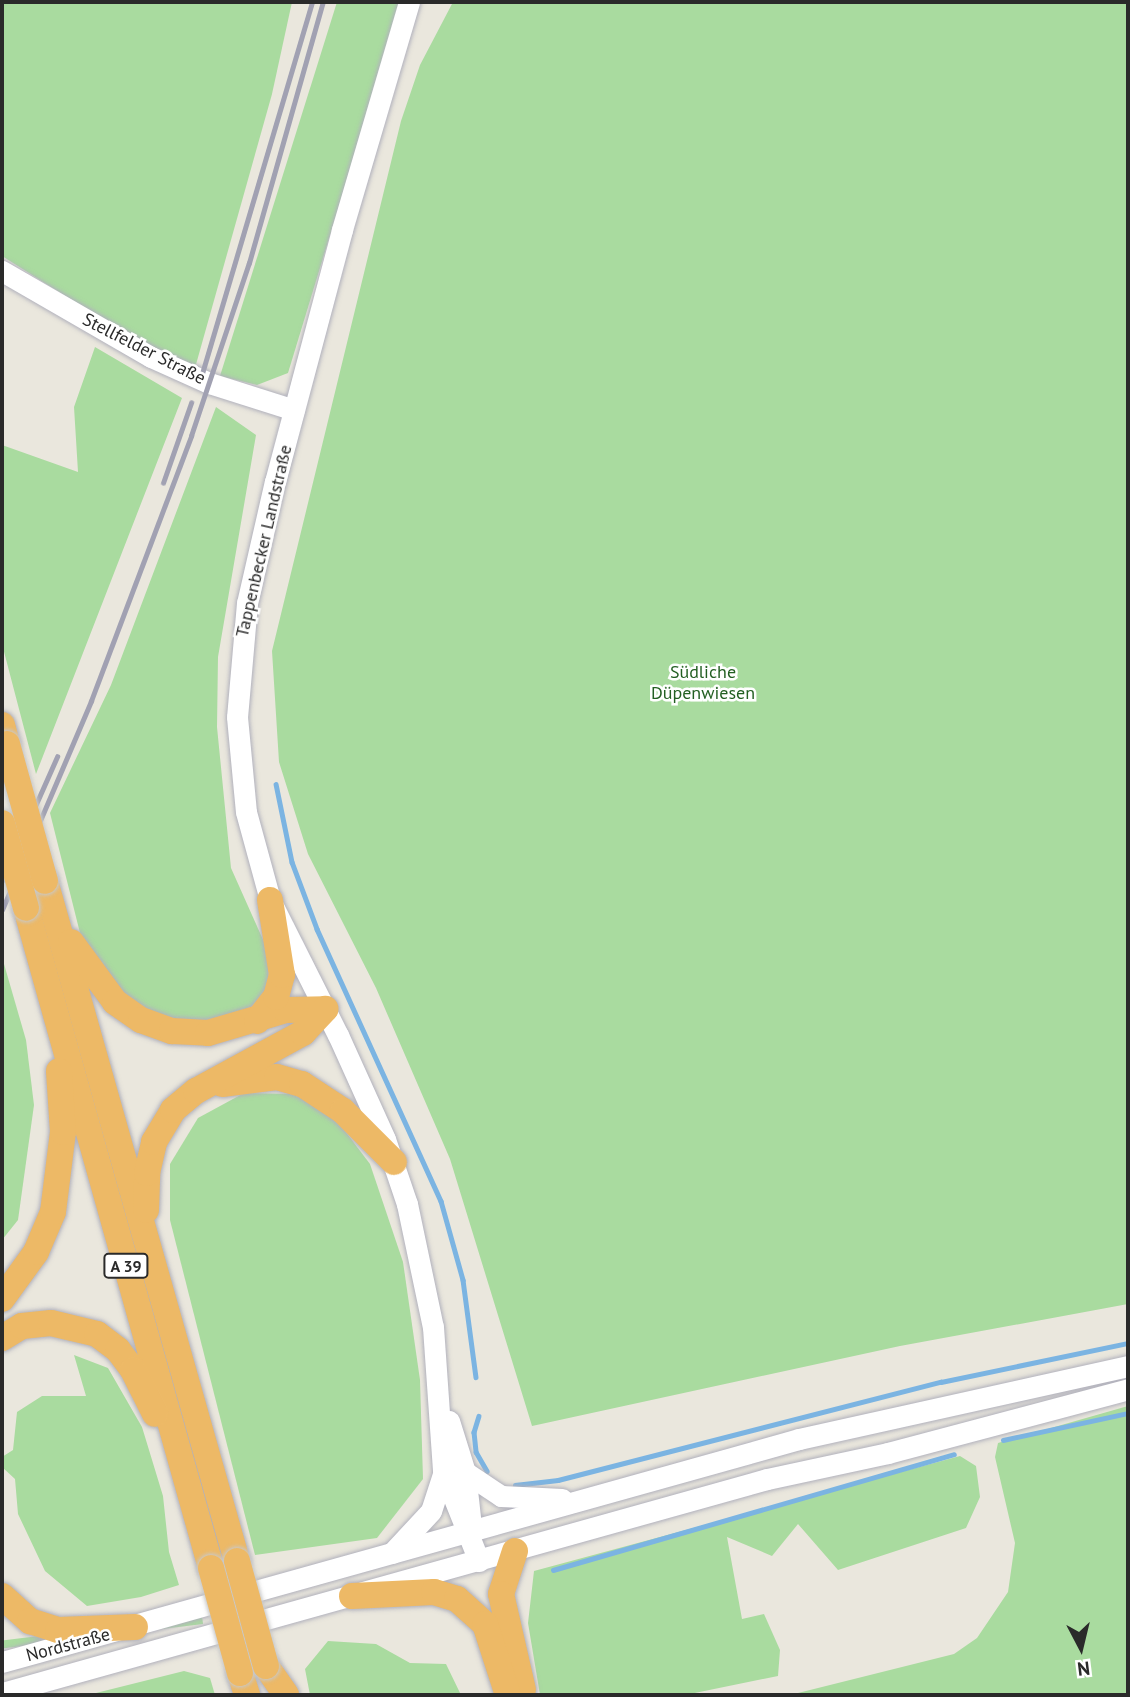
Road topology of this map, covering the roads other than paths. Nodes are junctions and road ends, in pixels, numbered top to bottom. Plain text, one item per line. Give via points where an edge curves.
1 (409, 2) edge
2 (2, 271) edge
3 (294, 410) junction
4 (4, 734) edge
5 (2, 823) edge
6 (270, 900) junction
7 (55, 916) junction
8 (325, 1009) junction
9 (257, 1021) junction
10 (63, 1042) junction
11 (196, 1091) junction
12 (394, 1162) junction
13 (150, 1257) junction
14 (2, 1299) edge
15 (2, 1338) edge
16 (1128, 1366) edge
17 (1128, 1388) edge
18 (441, 1395) junction
19 (443, 1471) junction
20 (465, 1472) junction
21 (190, 1491) junction
22 (585, 1500) junction
23 (472, 1534) junction
24 (515, 1551) junction
25 (390, 1556) junction
26 (480, 1561) junction
27 (2, 1596) edge
28 (352, 1596) junction
29 (135, 1627) junction
30 (2, 1662) edge
31 (266, 1666) junction
32 (244, 1684) edge
33 (33, 1688) edge
34 (2, 1693) edge
35 (274, 1695) edge
36 (286, 1695) edge
37 (508, 1695) edge
38 (525, 1695) edge

1 - 3 street, Tappenbecker Landstraße
2 - 3 street, Stellfelder Straße via 151,357 209,383
3 - 6 street, Tappenbecker Landstraße via 247,603 239,659 239,762 246,812
4 - 7 highway, A 39, bridge
5 - 10 highway, A 39, bridge
6 - 8 street, Tappenbecker Landstraße
6 - 9 highway via 282,975 276,997
7 - 9 highway via 92,975 115,1002 141,1020 172,1031 208,1033
7 - 13 highway, A 39
8 - 9 highway via 286,1010
8 - 11 highway via 303,1033
8 - 12 street, Tappenbecker Landstraße
10 - 14 highway via 58,1077 62,1161 53,1212 36,1252
10 - 21 highway, A 39
11 - 12 highway via 245,1078 277,1077 302,1084 344,1111
11 - 13 highway via 173,1111 154,1142 145,1206
12 - 18 street, Tappenbecker Landstraße via 423,1273
13 - 31 highway, A 39, bridge
15 - 21 highway via 22,1326 51,1322 97,1334 118,1350 149,1396 166,1447
16 - 22 street, Nordstraße via 799,1439
17 - 24 street, Nordstraße via 888,1453 768,1479
18 - 19 street, Tappenbecker Landstraße
18 - 20 street, Tappenbecker Landstraße
19 - 23 street via 452,1500
19 - 25 street via 431,1511
20 - 22 street via 501,1496
20 - 23 street, Tappenbecker Landstraße
21 - 32 highway, A 39, bridge
22 - 23 street, Nordstraße
23 - 25 street, Nordstraße
23 - 26 street
24 - 26 street, Nordstraße
24 - 38 highway via 501,1594
25 - 29 street, Nordstraße
26 - 28 street, Nordstraße
27 - 29 highway via 30,1621 58,1630
28 - 33 street, Nordstraße
28 - 37 highway via 434,1592 457,1599 485,1624
29 - 30 street, Nordstraße
31 - 35 highway, A 39
31 - 36 highway
33 - 34 street, Nordstraße

